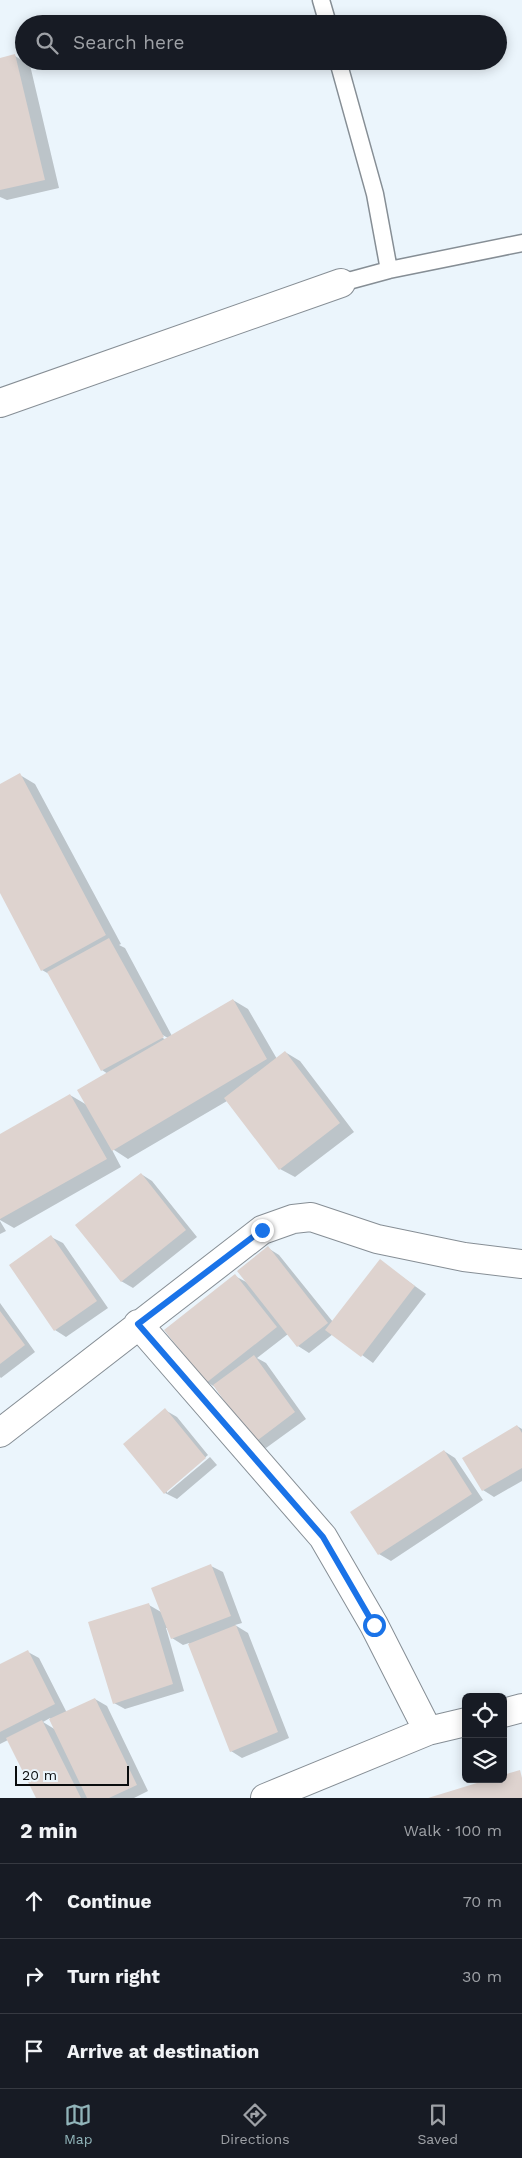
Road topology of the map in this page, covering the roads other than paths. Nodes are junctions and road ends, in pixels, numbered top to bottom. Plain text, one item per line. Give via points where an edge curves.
1 (321, 0) edge
2 (325, 15) edge
3 (341, 70) edge
4 (522, 243) edge
5 (389, 270) junction
6 (341, 282) joint
7 (0, 403) edge
8 (522, 1264) edge
9 (138, 1324) junction
10 (0, 1433) edge
11 (522, 1708) edge
12 (507, 1712) edge
13 (462, 1723) edge
14 (428, 1732) junction
15 (265, 1798) edge

1 - 2 lane
3 - 5 lane via 375,194
4 - 5 lane
5 - 6 lane
6 - 7 street
8 - 9 street via 464,1257 377,1239 311,1217 293,1219 262,1230
9 - 10 street
9 - 14 street via 323,1537 374,1625
11 - 12 street
13 - 14 street
14 - 15 street

